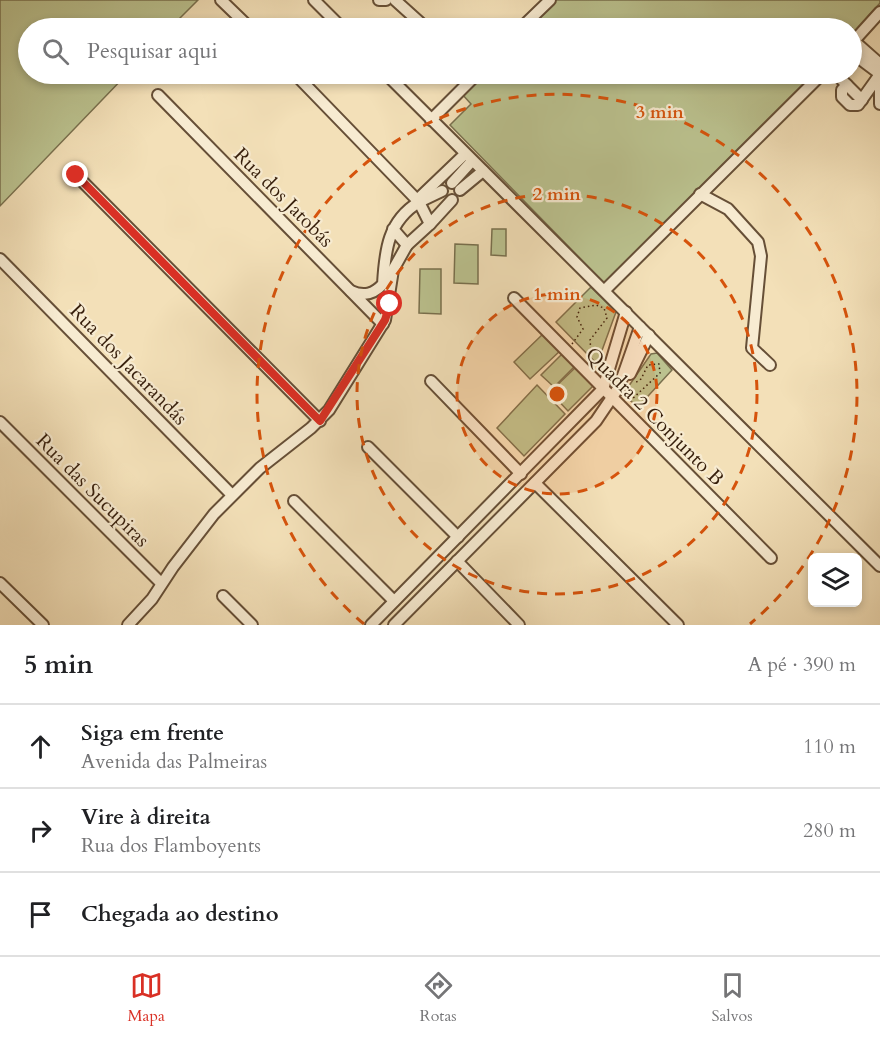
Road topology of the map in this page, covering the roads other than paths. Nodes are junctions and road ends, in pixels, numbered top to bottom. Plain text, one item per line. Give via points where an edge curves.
1 (221, 0) edge
2 (314, 0) edge
3 (379, 0) edge
4 (386, 0) edge
5 (395, 0) edge
6 (550, 0) edge
7 (880, 12) edge
8 (240, 18) edge
9 (332, 18) edge
10 (416, 18) edge
11 (531, 18) edge
12 (862, 32) edge
13 (862, 49) edge
14 (862, 61) edge
15 (880, 64) edge
16 (879, 75) edge
17 (305, 84) edge
18 (396, 84) edge
19 (467, 84) edge
20 (812, 84) edge
21 (846, 84) edge
22 (159, 95) dead end
23 (880, 104) edge
24 (431, 120) junction
25 (466, 155) junction
26 (483, 171) junction
27 (76, 175) dead end
28 (442, 191) dead end
29 (700, 194) junction
30 (417, 199) junction
31 (452, 200) dead end
32 (430, 225) junction
33 (393, 229) junction
34 (407, 245) junction
35 (0, 259) edge
36 (383, 284) junction
37 (605, 290) junction
38 (355, 293) junction
39 (514, 298) dead end
40 (626, 312) junction
41 (381, 322) junction
42 (644, 331) junction
43 (770, 365) dead end
44 (431, 381) dead end
45 (603, 389) junction
46 (614, 399) junction
47 (320, 421) junction
48 (0, 422) edge
49 (368, 447) dead end
50 (521, 474) junction
51 (535, 483) junction
52 (232, 495) junction
53 (294, 501) dead end
54 (492, 503) junction
55 (503, 514) junction
56 (458, 537) junction
57 (771, 558) dead end
58 (457, 561) junction
59 (880, 566) edge
60 (422, 573) junction
61 (0, 582) edge
62 (161, 583) junction
63 (434, 585) junction
64 (223, 596) dead end
65 (394, 601) junction
66 (42, 625) edge
67 (128, 625) edge
68 (252, 625) edge
69 (371, 625) edge
70 (394, 625) edge
71 (519, 625) edge
72 (678, 625) edge

1 - 8 street
2 - 9 street
3 - 4 street
5 - 10 street
6 - 11 street
7 - 12 street
13 - 15 street
14 - 16 street
16 - 21 street via 862,100
16 - 23 street
17 - 30 street
18 - 24 street
19 - 24 street
20 - 29 street
22 - 38 street, Rua dos Jatobás
24 - 25 street
25 - 26 street
25 - 26 street via 457,185
25 - 30 street
26 - 37 street
27 - 47 street
28 - 30 street
29 - 37 street
29 - 43 street via 728,209 758,242 761,256 752,348
30 - 32 street
30 - 33 street
31 - 32 street
32 - 34 street
33 - 34 street
33 - 36 street via 386,248
34 - 41 street via 393,270
35 - 52 street, Rua dos Jacarandás
36 - 38 street via 374,292
36 - 41 street
37 - 40 street
38 - 41 street, Rua dos Jatobás
39 - 45 street, Quadra 2 Conjunto B
40 - 42 street
40 - 45 street
41 - 47 street
42 - 46 street
42 - 46 street via 625,384
42 - 59 street
44 - 50 street
45 - 46 street, Quadra 2 Conjunto B
45 - 50 street
46 - 51 street
46 - 57 street, Quadra 2 Conjunto B
47 - 52 street
48 - 62 street, Rua das Sucupiras
49 - 56 street
50 - 54 street
51 - 55 street
51 - 72 street
52 - 62 street
53 - 65 street
54 - 55 street
54 - 56 street
55 - 58 street
56 - 60 street
58 - 63 street
58 - 71 street
60 - 63 street
60 - 65 street
61 - 66 street
62 - 67 street
63 - 70 street
64 - 68 street
65 - 69 street

